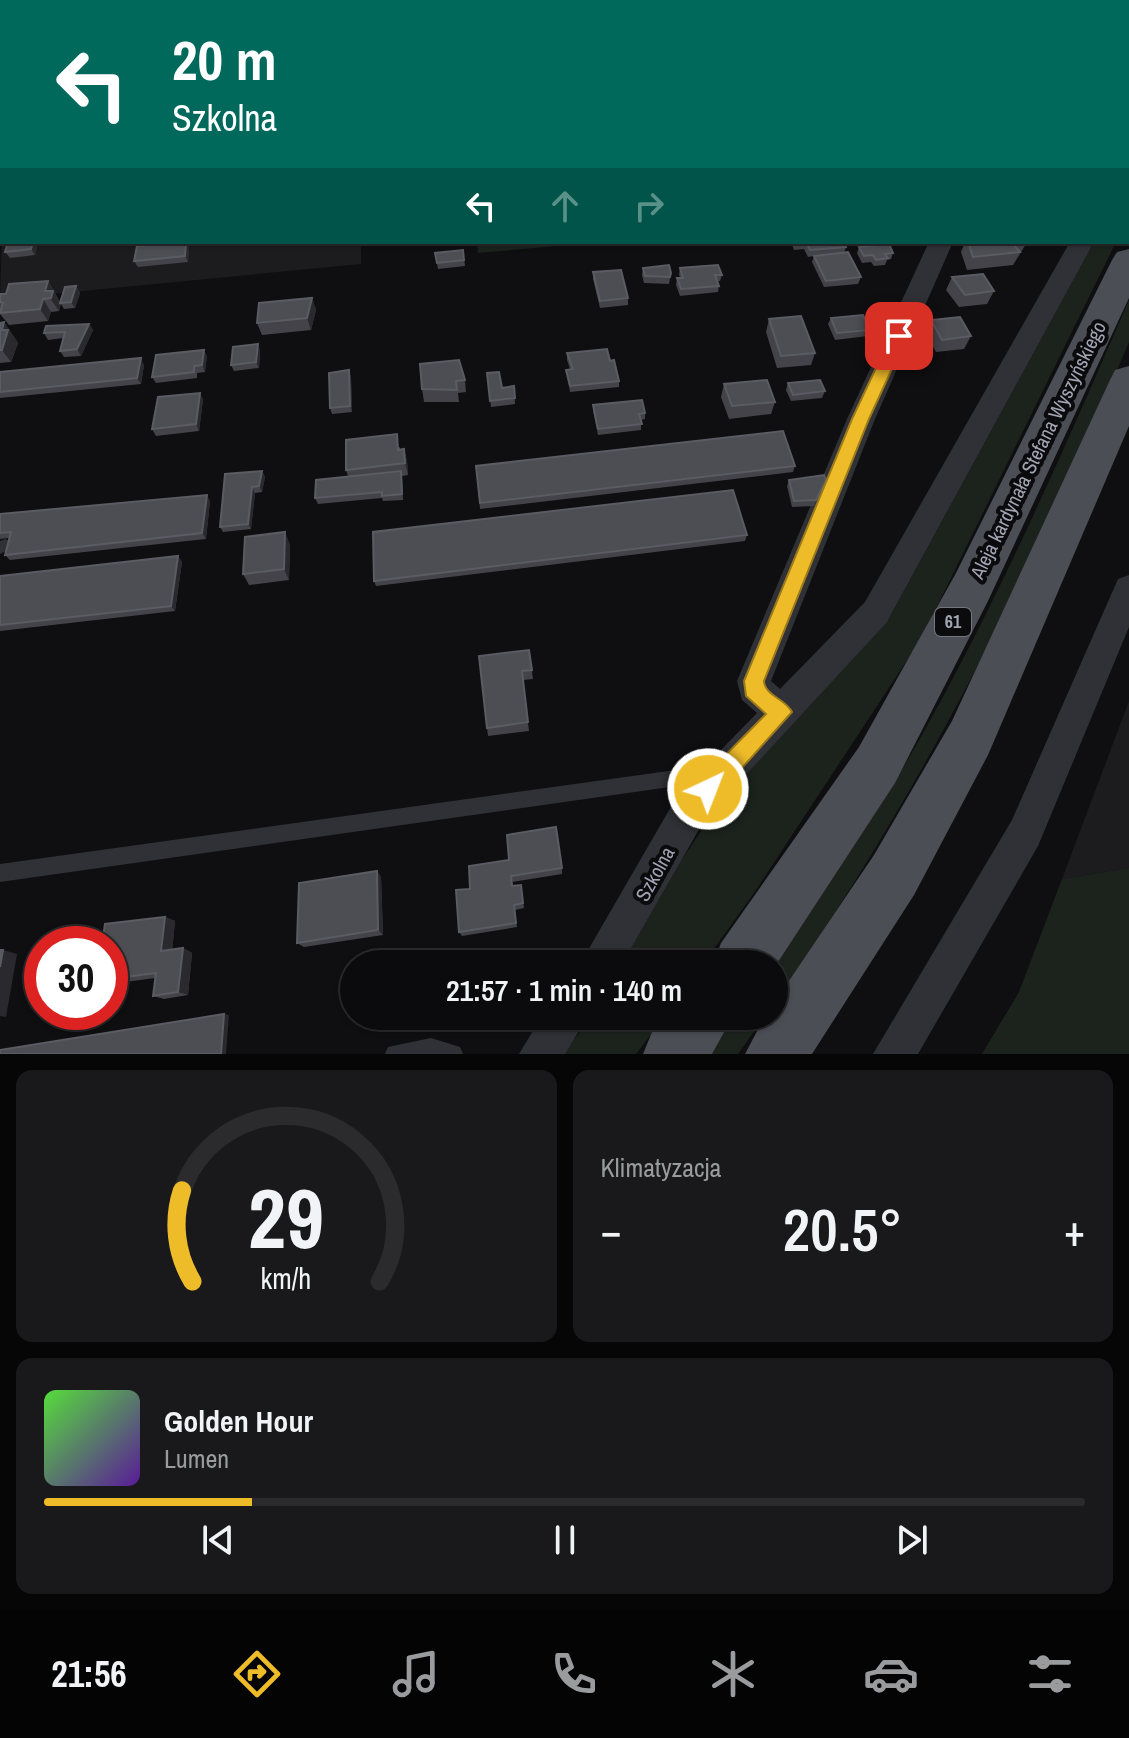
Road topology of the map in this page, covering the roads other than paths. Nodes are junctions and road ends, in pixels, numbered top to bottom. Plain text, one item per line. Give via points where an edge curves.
1 (940, 244) edge
2 (1081, 244) edge
3 (1129, 260) edge
4 (1129, 380) edge
5 (1129, 589) edge
6 (782, 712) junction
7 (724, 772) junction
8 (0, 873) edge
9 (608, 950) edge
10 (751, 950) edge
11 (557, 1030) edge
12 (692, 1030) edge
13 (395, 1054) edge
14 (453, 1054) edge
15 (540, 1054) edge
16 (674, 1054) edge
17 (776, 1054) edge
18 (894, 1054) edge

1 - 6 street via 861,419 754,681 759,696
2 - 6 street, Szkolna via 876,612
3 - 10 main road, Aleja kardynała Stefana Wyszyńskiego / 61 via 972,587 877,765
4 - 17 main road via 970,738 894,875
5 - 18 street via 1025,833
6 - 7 street, Szkolna
7 - 8 lane
7 - 9 street, Szkolna via 692,806
11 - 15 street
12 - 16 main road
13 - 14 lane via 431,1048

